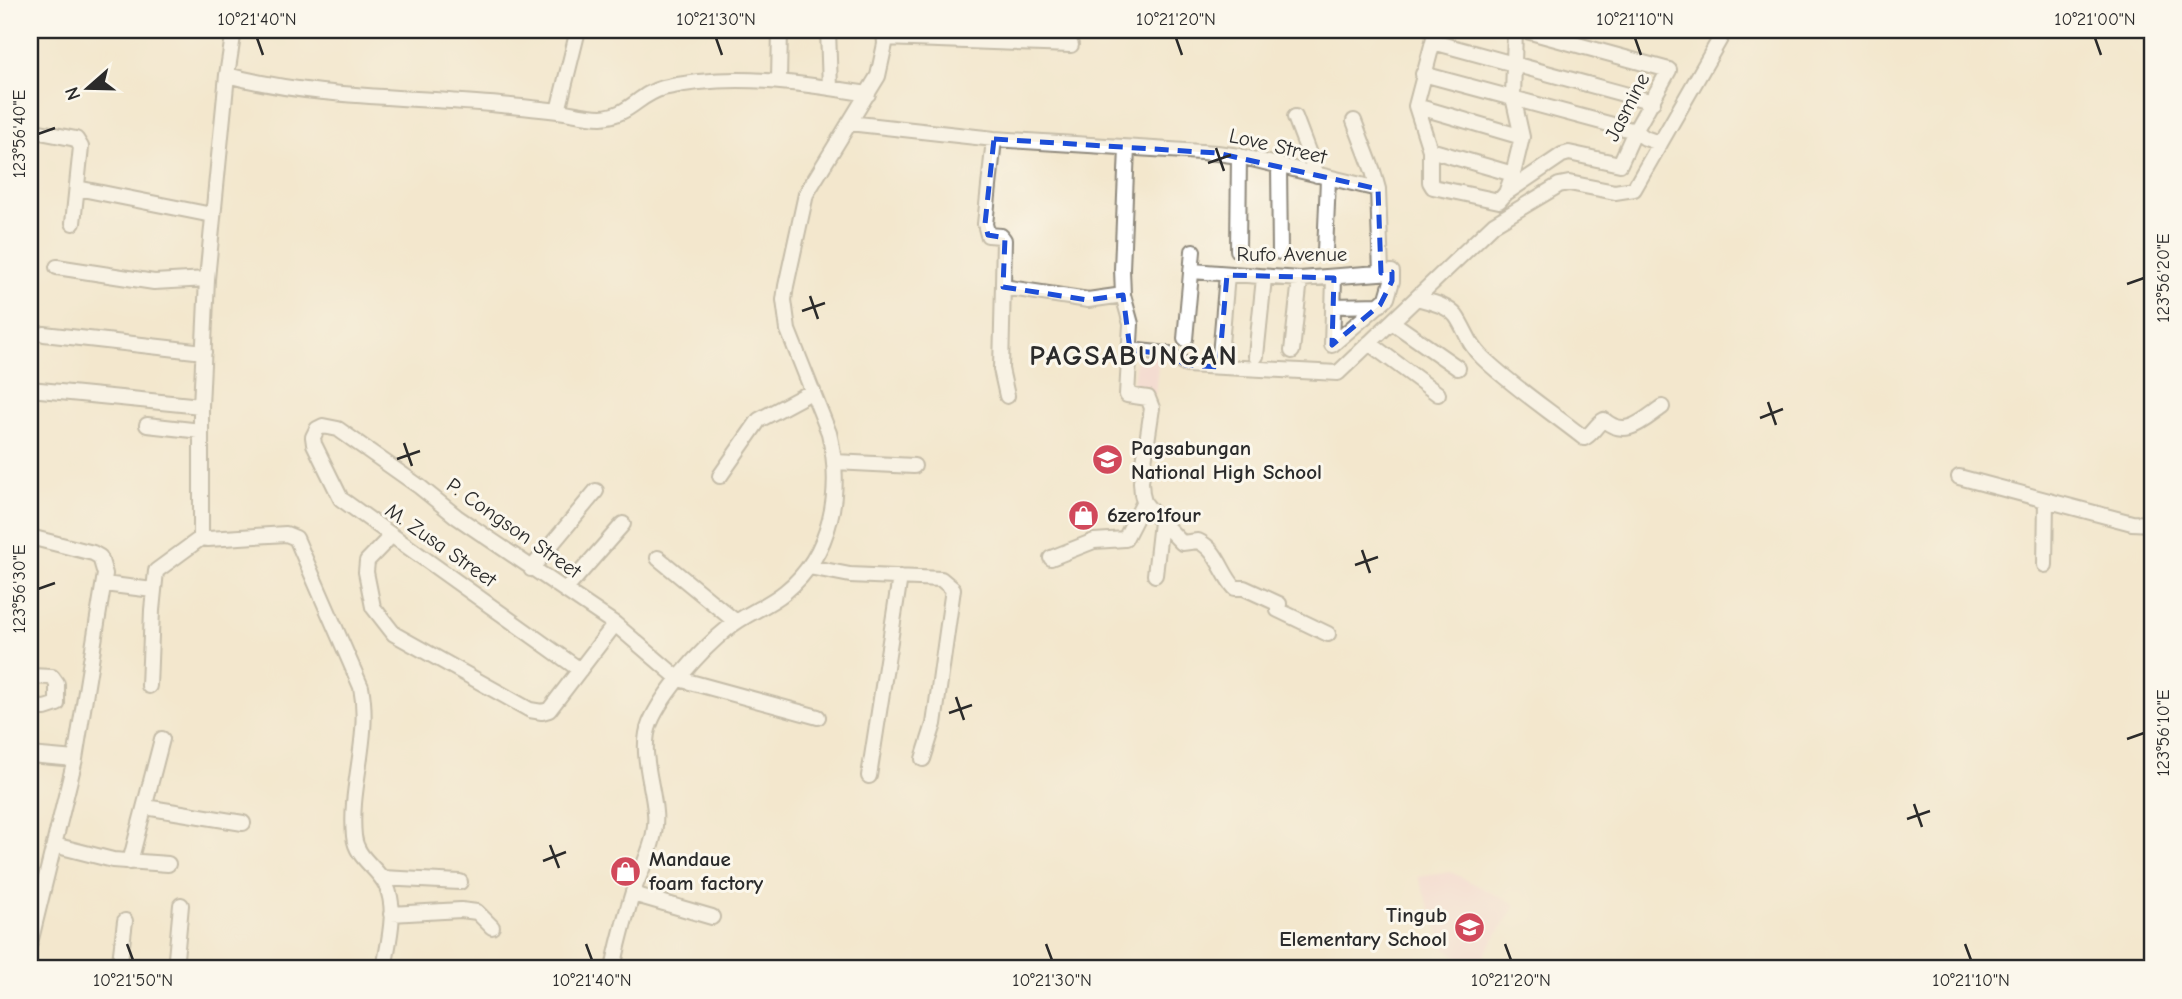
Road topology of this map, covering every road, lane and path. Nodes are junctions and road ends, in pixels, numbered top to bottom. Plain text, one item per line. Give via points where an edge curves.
1 (234, 30) edge
2 (578, 30) edge
3 (780, 30) edge
4 (828, 30) edge
5 (1515, 30) edge
6 (1523, 30) edge
7 (1725, 30) edge
8 (885, 34) edge
9 (1434, 36) edge
10 (1071, 45) dead end
11 (1513, 64) junction
12 (1423, 74) junction
13 (227, 75) junction
14 (779, 80) junction
15 (830, 88) junction
16 (868, 94) junction
17 (1513, 97) junction
18 (1653, 102) junction
19 (1416, 106) junction
20 (558, 111) junction
21 (1295, 117) dead end
22 (1354, 121) dead end
23 (849, 123) junction
24 (30, 130) edge
25 (1637, 131) junction
26 (1522, 137) junction
27 (994, 139) junction
28 (1661, 139) junction
29 (1127, 148) junction
30 (1430, 150) junction
31 (1238, 156) junction
32 (1279, 166) junction
33 (1513, 173) junction
34 (1323, 177) junction
35 (77, 188) junction
36 (1378, 189) junction
37 (1502, 197) junction
38 (212, 215) junction
39 (72, 223) dead end
40 (1238, 250) dead end
41 (1193, 251) dead end
42 (1280, 252) dead end
43 (1325, 252) dead end
44 (57, 267) dead end
45 (1192, 271) junction
46 (1386, 272) junction
47 (1227, 275) junction
48 (1264, 278) junction
49 (1334, 278) junction
50 (207, 279) junction
51 (1300, 279) junction
52 (1003, 287) junction
53 (1123, 295) junction
54 (1417, 298) junction
55 (1380, 304) junction
56 (1332, 306) junction
57 (1392, 322) junction
58 (44, 334) dead end
59 (1185, 339) dead end
60 (1369, 343) junction
61 (1130, 350) junction
62 (1292, 351) dead end
63 (204, 352) junction
64 (1256, 356) dead end
65 (1219, 367) junction
66 (1458, 368) dead end
67 (30, 389) edge
68 (813, 391) junction
69 (1438, 394) dead end
70 (1007, 396) dead end
71 (201, 405) junction
72 (1662, 407) dead end
73 (147, 425) dead end
74 (317, 429) joint
75 (201, 431) junction
76 (835, 462) junction
77 (914, 466) dead end
78 (720, 476) dead end
79 (1959, 477) dead end
80 (596, 491) dead end
81 (2046, 500) junction
82 (1144, 502) junction
83 (1161, 522) junction
84 (623, 524) dead end
85 (2152, 524) edge
86 (391, 536) junction
87 (30, 537) edge
88 (201, 538) junction
89 (658, 558) dead end
90 (1051, 558) dead end
91 (2045, 565) dead end
92 (809, 567) junction
93 (531, 569) junction
94 (1155, 575) dead end
95 (900, 577) junction
96 (104, 584) junction
97 (566, 589) junction
98 (153, 590) junction
99 (736, 622) junction
100 (615, 624) junction
101 (1328, 634) dead end
102 (580, 670) junction
103 (30, 676) edge
104 (679, 679) junction
105 (149, 686) dead end
106 (30, 707) edge
107 (818, 717) dead end
108 (162, 739) dead end
109 (30, 755) edge
110 (75, 759) junction
111 (923, 759) dead end
112 (869, 776) dead end
113 (145, 807) junction
114 (243, 823) dead end
115 (54, 845) junction
116 (130, 862) junction
117 (168, 864) dead end
118 (382, 878) junction
119 (460, 882) dead end
120 (633, 894) junction
121 (181, 905) dead end
122 (391, 914) junction
123 (712, 918) dead end
124 (125, 921) dead end
125 (492, 927) dead end
126 (30, 943) edge
127 (119, 969) edge
128 (175, 969) edge
129 (384, 969) edge
130 (613, 969) edge

1 - 13 street
2 - 20 street
3 - 14 street
4 - 15 street
5 - 11 street
6 - 18 street, Jasmine via 1669,70
7 - 28 street
8 - 10 street
8 - 16 street via 878,76
9 - 11 street
9 - 12 street
11 - 17 street
11 - 18 street
12 - 17 street
12 - 19 street
13 - 20 street via 339,95
13 - 38 street
14 - 15 street
14 - 20 street via 664,88 616,115
15 - 16 street
16 - 23 street
17 - 25 street
17 - 26 street
18 - 25 street, Jasmine
19 - 26 street
19 - 30 street
21 - 34 street
22 - 36 street
23 - 27 street, Love Street
23 - 68 street via 806,194 784,300 788,330
24 - 35 street via 76,139 82,153
25 - 28 street via 1648,129
25 - 37 street, Jasmine via 1620,163 1562,155
26 - 33 street
27 - 29 street, Love Street
27 - 52 street via 985,224 988,235 1004,238
28 - 54 street via 1633,189 1615,192 1559,185 1494,224
29 - 31 street, Love Street
29 - 53 street
30 - 33 street
30 - 37 street via 1433,187
31 - 32 street, Love Street
31 - 40 street
32 - 34 street, Love Street
32 - 42 street
33 - 37 street
34 - 36 street, Love Street
34 - 43 street
35 - 38 street
35 - 39 street
36 - 46 street
38 - 50 street
41 - 45 street
44 - 50 street via 155,282
45 - 47 street, Rufo Avenue
45 - 59 street
46 - 49 street, Rufo Avenue
46 - 55 street via 1390,291
47 - 48 street, Rufo Avenue
47 - 65 street
48 - 51 street, Rufo Avenue
48 - 64 street
49 - 51 street, Rufo Avenue
49 - 56 street
50 - 63 street
51 - 62 street
52 - 53 street via 1088,300
52 - 70 street via 1001,369
53 - 61 street via 1131,324
54 - 57 street
54 - 72 street via 1456,316 1483,359 1584,438 1604,420 1619,429 1630,428
55 - 56 street
55 - 56 street via 1333,345
57 - 60 street
57 - 66 street
58 - 63 street
60 - 65 street via 1334,374
60 - 69 street
61 - 65 street via 1167,354 1186,365
61 - 82 street via 1126,395 1148,398 1152,408 1140,482
63 - 71 street
67 - 71 street
68 - 76 street
68 - 78 street via 759,420
71 - 75 street
73 - 75 street
74 - 86 street, M. Zusa Street via 314,444 341,499
74 - 93 street, P. Congson Street via 338,429
75 - 88 street
76 - 77 street
76 - 92 street via 828,527
79 - 81 street
80 - 93 street
81 - 85 street
81 - 91 street
82 - 83 street
82 - 90 street via 1126,539 1094,541
83 - 94 street
83 - 101 street via 1182,543 1198,541 1212,551 1235,588 1279,604 1278,610
84 - 97 street
86 - 102 street, M. Zusa Street
86 - 102 street via 367,561 366,572 373,607 394,634 530,710 549,710
87 - 96 street via 100,557
88 - 98 street via 156,571
88 - 118 street via 285,534 296,538 361,687 364,703 355,841 359,854
89 - 99 street
92 - 95 street
92 - 99 street via 783,594
93 - 97 street, P. Congson Street
95 - 111 street via 941,579 953,589 934,724
95 - 112 street
96 - 98 street
96 - 110 street
97 - 100 street, P. Congson Street
98 - 105 street
99 - 104 street via 697,656
100 - 102 street
100 - 104 street, P. Congson Street
103 - 106 street via 52,677 57,684 57,704
104 - 107 street
104 - 120 street via 656,712 647,736 656,824
108 - 113 street
109 - 110 street
110 - 115 street
113 - 114 street
113 - 116 street
115 - 116 street
115 - 126 street
116 - 117 street
118 - 119 street
118 - 122 street via 390,895
120 - 123 street
120 - 130 street
121 - 128 street
122 - 125 street via 477,912
122 - 129 street
124 - 127 street

